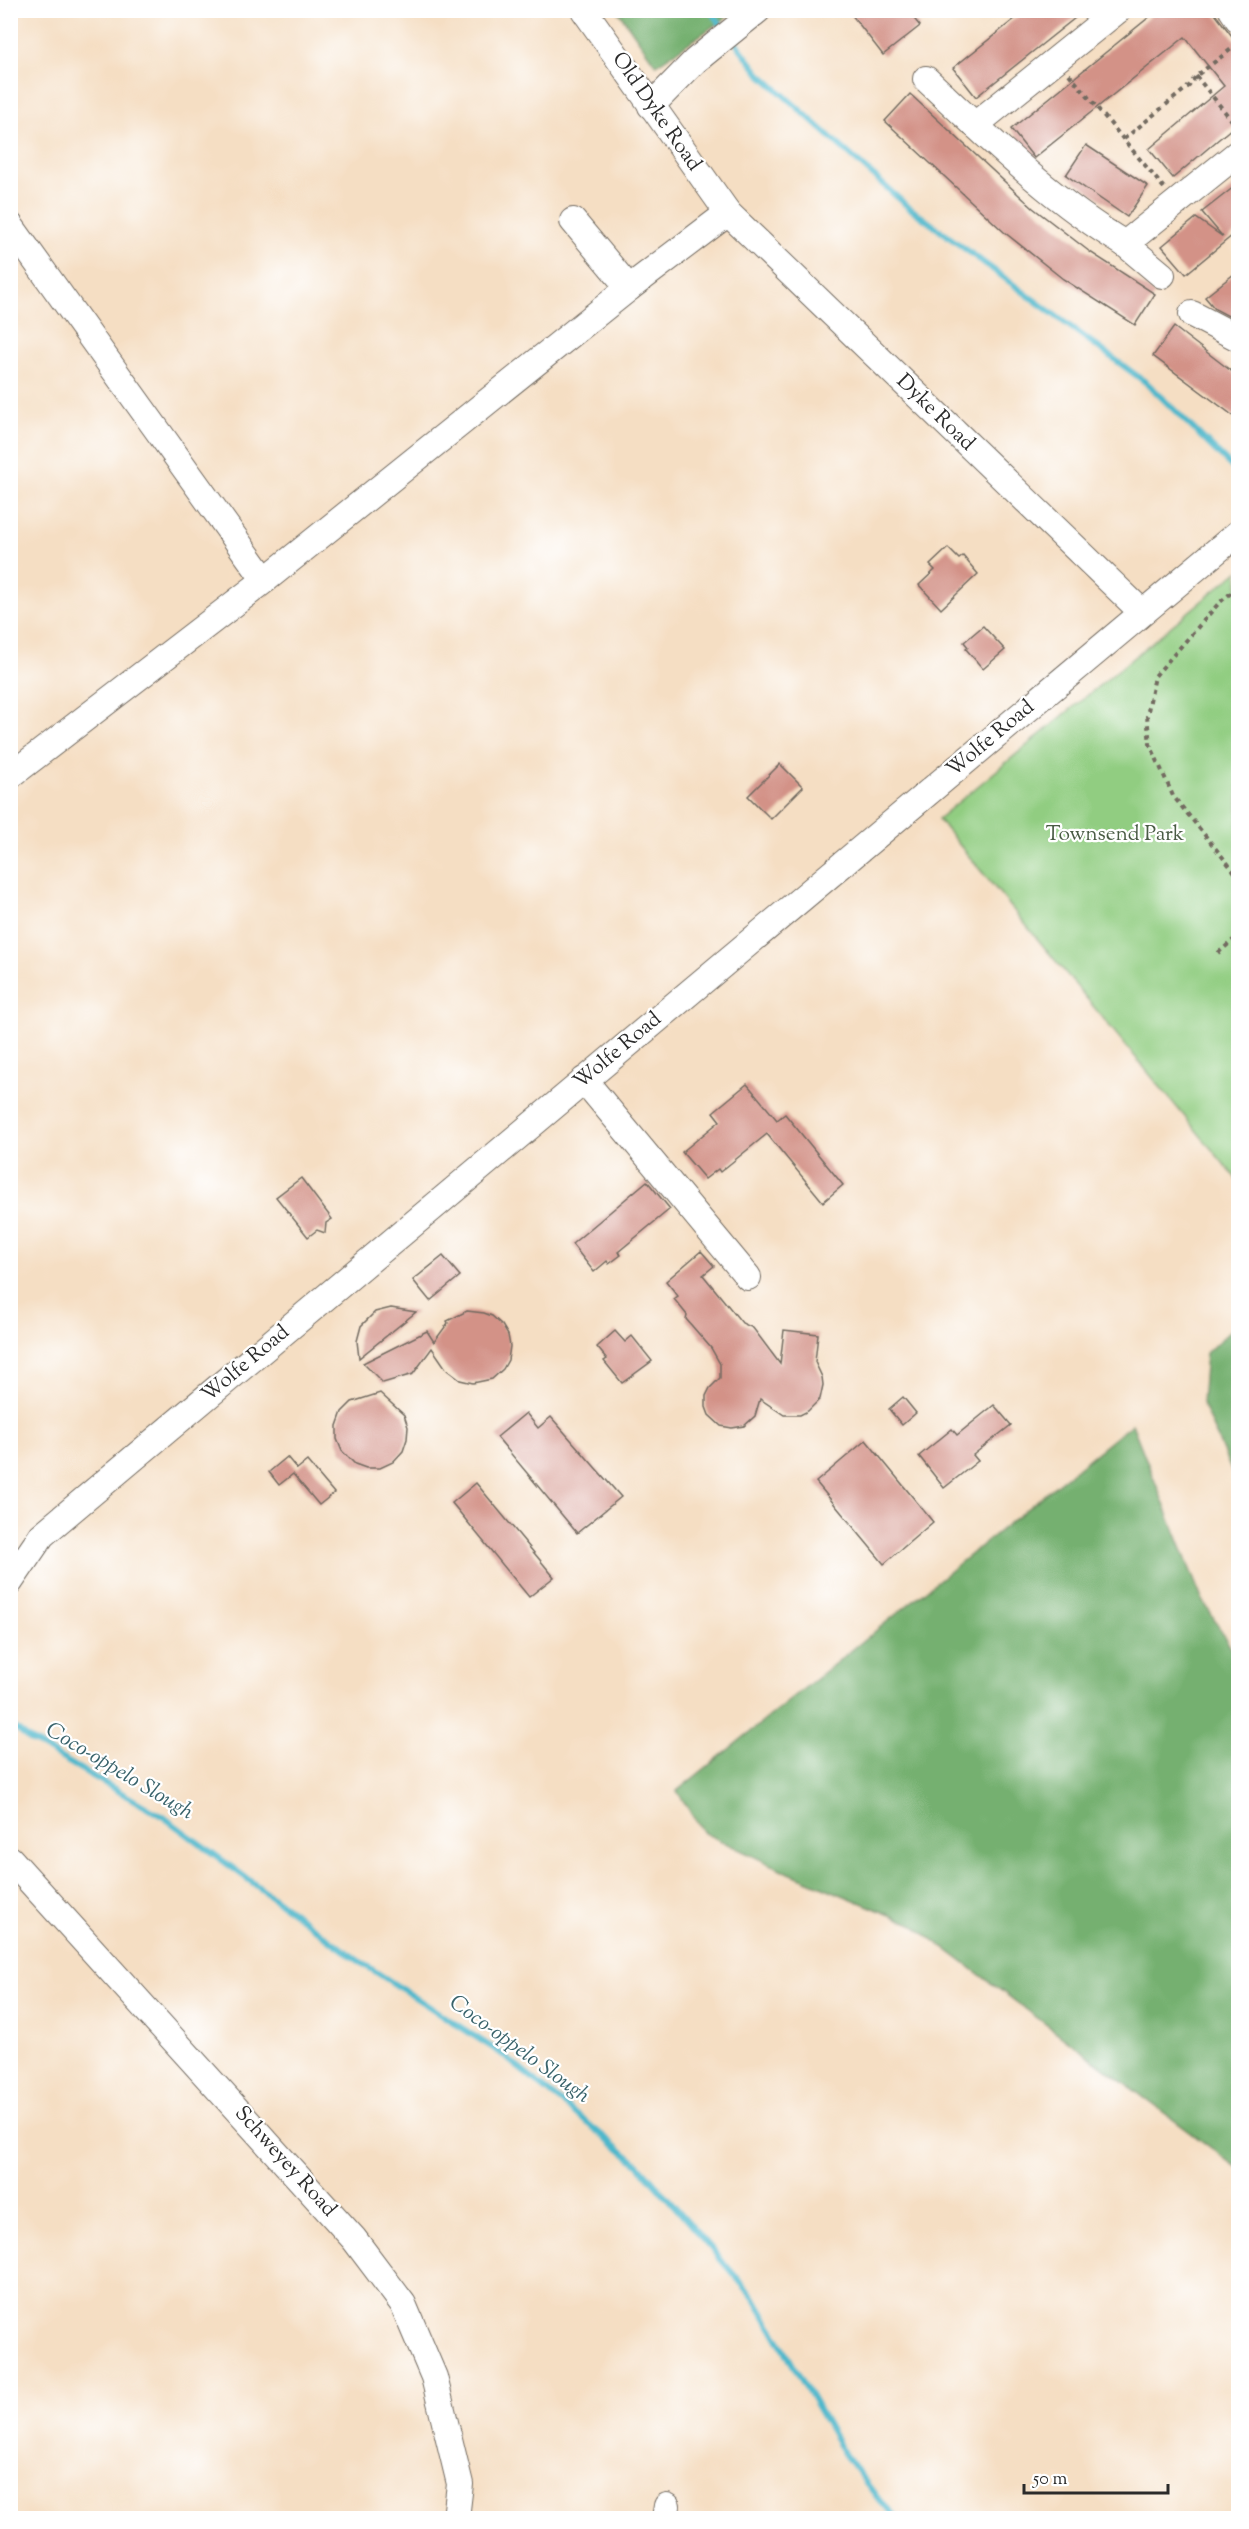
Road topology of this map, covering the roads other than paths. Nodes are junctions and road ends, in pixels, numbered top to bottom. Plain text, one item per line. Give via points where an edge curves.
1 (584, 10) edge
2 (758, 10) edge
3 (1118, 10) edge
4 (1232, 10) edge
5 (1239, 19) edge
6 (926, 79) dead end
7 (651, 106) junction
8 (975, 125) junction
9 (1239, 153) edge
10 (728, 213) junction
11 (573, 220) dead end
12 (10, 225) edge
13 (1125, 244) junction
14 (1162, 275) dead end
15 (628, 288) junction
16 (1192, 314) dead end
17 (1239, 338) edge
18 (1239, 533) edge
19 (265, 580) junction
20 (1142, 612) junction
21 (10, 776) edge
22 (584, 1080) junction
23 (748, 1277) dead end
24 (10, 1582) edge
25 (10, 1859) edge
26 (456, 2518) edge

1 - 7 street, Old Dyke Road
2 - 7 street via 695,61
3 - 8 street
4 - 5 street
6 - 8 street
7 - 10 street, Old Dyke Road
8 - 13 street via 1023,170 1093,225
9 - 13 street
10 - 15 street
10 - 20 street, Dyke Road
11 - 15 street
12 - 19 street
13 - 14 street
15 - 19 street
16 - 17 street
18 - 20 street, Wolfe Road
19 - 21 street
20 - 22 street, Wolfe Road
22 - 23 street
22 - 24 street, Wolfe Road via 42,1534
25 - 26 street, Schweyey Road via 346,2230 403,2304 434,2378 460,2484

